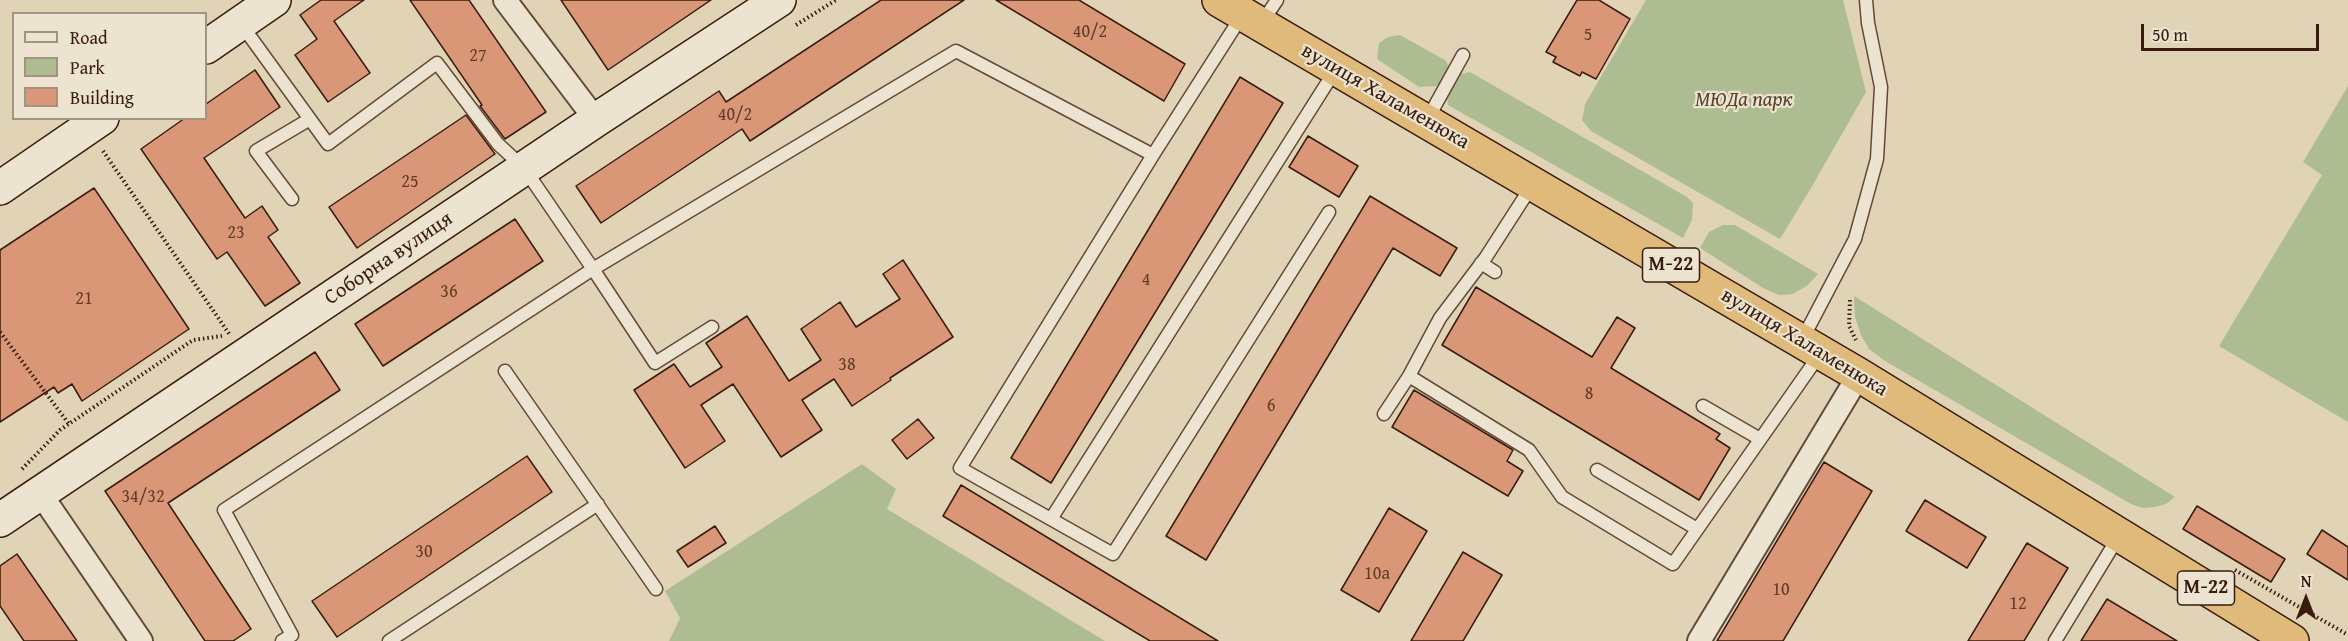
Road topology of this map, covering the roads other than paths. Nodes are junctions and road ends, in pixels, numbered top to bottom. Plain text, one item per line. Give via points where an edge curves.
1 (274, 0) edge
2 (505, 0) edge
3 (1866, 0) edge
4 (775, 1) edge
5 (1250, 10) edge
6 (241, 23) junction
7 (207, 46) edge
8 (1462, 55) dead end
9 (1336, 69) junction
10 (310, 119) junction
11 (99, 120) edge
12 (596, 120) junction
13 (1426, 122) junction
14 (1153, 155) junction
15 (524, 168) junction
16 (1533, 184) junction
17 (0, 188) edge
18 (292, 199) dead end
19 (1329, 212) dead end
20 (1481, 263) junction
21 (593, 269) junction
22 (1495, 272) dead end
23 (712, 327) dead end
24 (1811, 347) junction
25 (505, 371) dead end
26 (1859, 375) junction
27 (1409, 376) junction
28 (1703, 406) dead end
29 (1384, 414) dead end
30 (1760, 439) junction
31 (1597, 470) dead end
32 (40, 493) junction
33 (598, 504) junction
34 (1051, 519) junction
35 (0, 520) edge
36 (1697, 530) junction
37 (2120, 536) junction
38 (656, 589) dead end
39 (290, 639) edge
40 (141, 641) edge
41 (389, 641) edge
42 (1699, 641) edge
43 (2055, 641) edge
44 (2292, 641) edge

1 - 6 street
2 - 12 street
3 - 24 lane via 1881,87 1877,159 1855,239
4 - 12 street, Соборна вулиця
5 - 9 highway, вулиця Халаменюка / М-22
5 - 14 lane
6 - 7 street
6 - 10 lane
8 - 13 lane
9 - 13 highway, вулиця Халаменюка / М-22
9 - 34 lane
10 - 15 lane via 328,144 437,63 498,144
10 - 18 lane via 256,150
11 - 17 street
12 - 15 street, Соборна вулиця
13 - 16 highway, вулиця Халаменюка / М-22
14 - 21 lane via 956,51
14 - 34 lane via 960,468
15 - 21 lane
15 - 32 street, Соборна вулиця
16 - 20 lane
16 - 24 highway, вулиця Халаменюка / М-22
19 - 34 lane via 1113,554
20 - 22 lane
20 - 27 lane via 1440,318
21 - 23 lane via 655,363
21 - 39 lane via 224,510
24 - 26 highway, вулиця Халаменюка / М-22
24 - 30 lane
25 - 33 lane
26 - 37 highway, вулиця Халаменюка / М-22
26 - 42 street
27 - 29 lane
27 - 36 lane via 1529,450 1562,497 1673,564
28 - 30 lane
30 - 36 lane
31 - 36 lane
32 - 35 street, Соборна вулиця
32 - 40 street
33 - 38 lane
33 - 41 lane
37 - 43 lane
37 - 44 highway, вулиця Халаменюка / М-22

